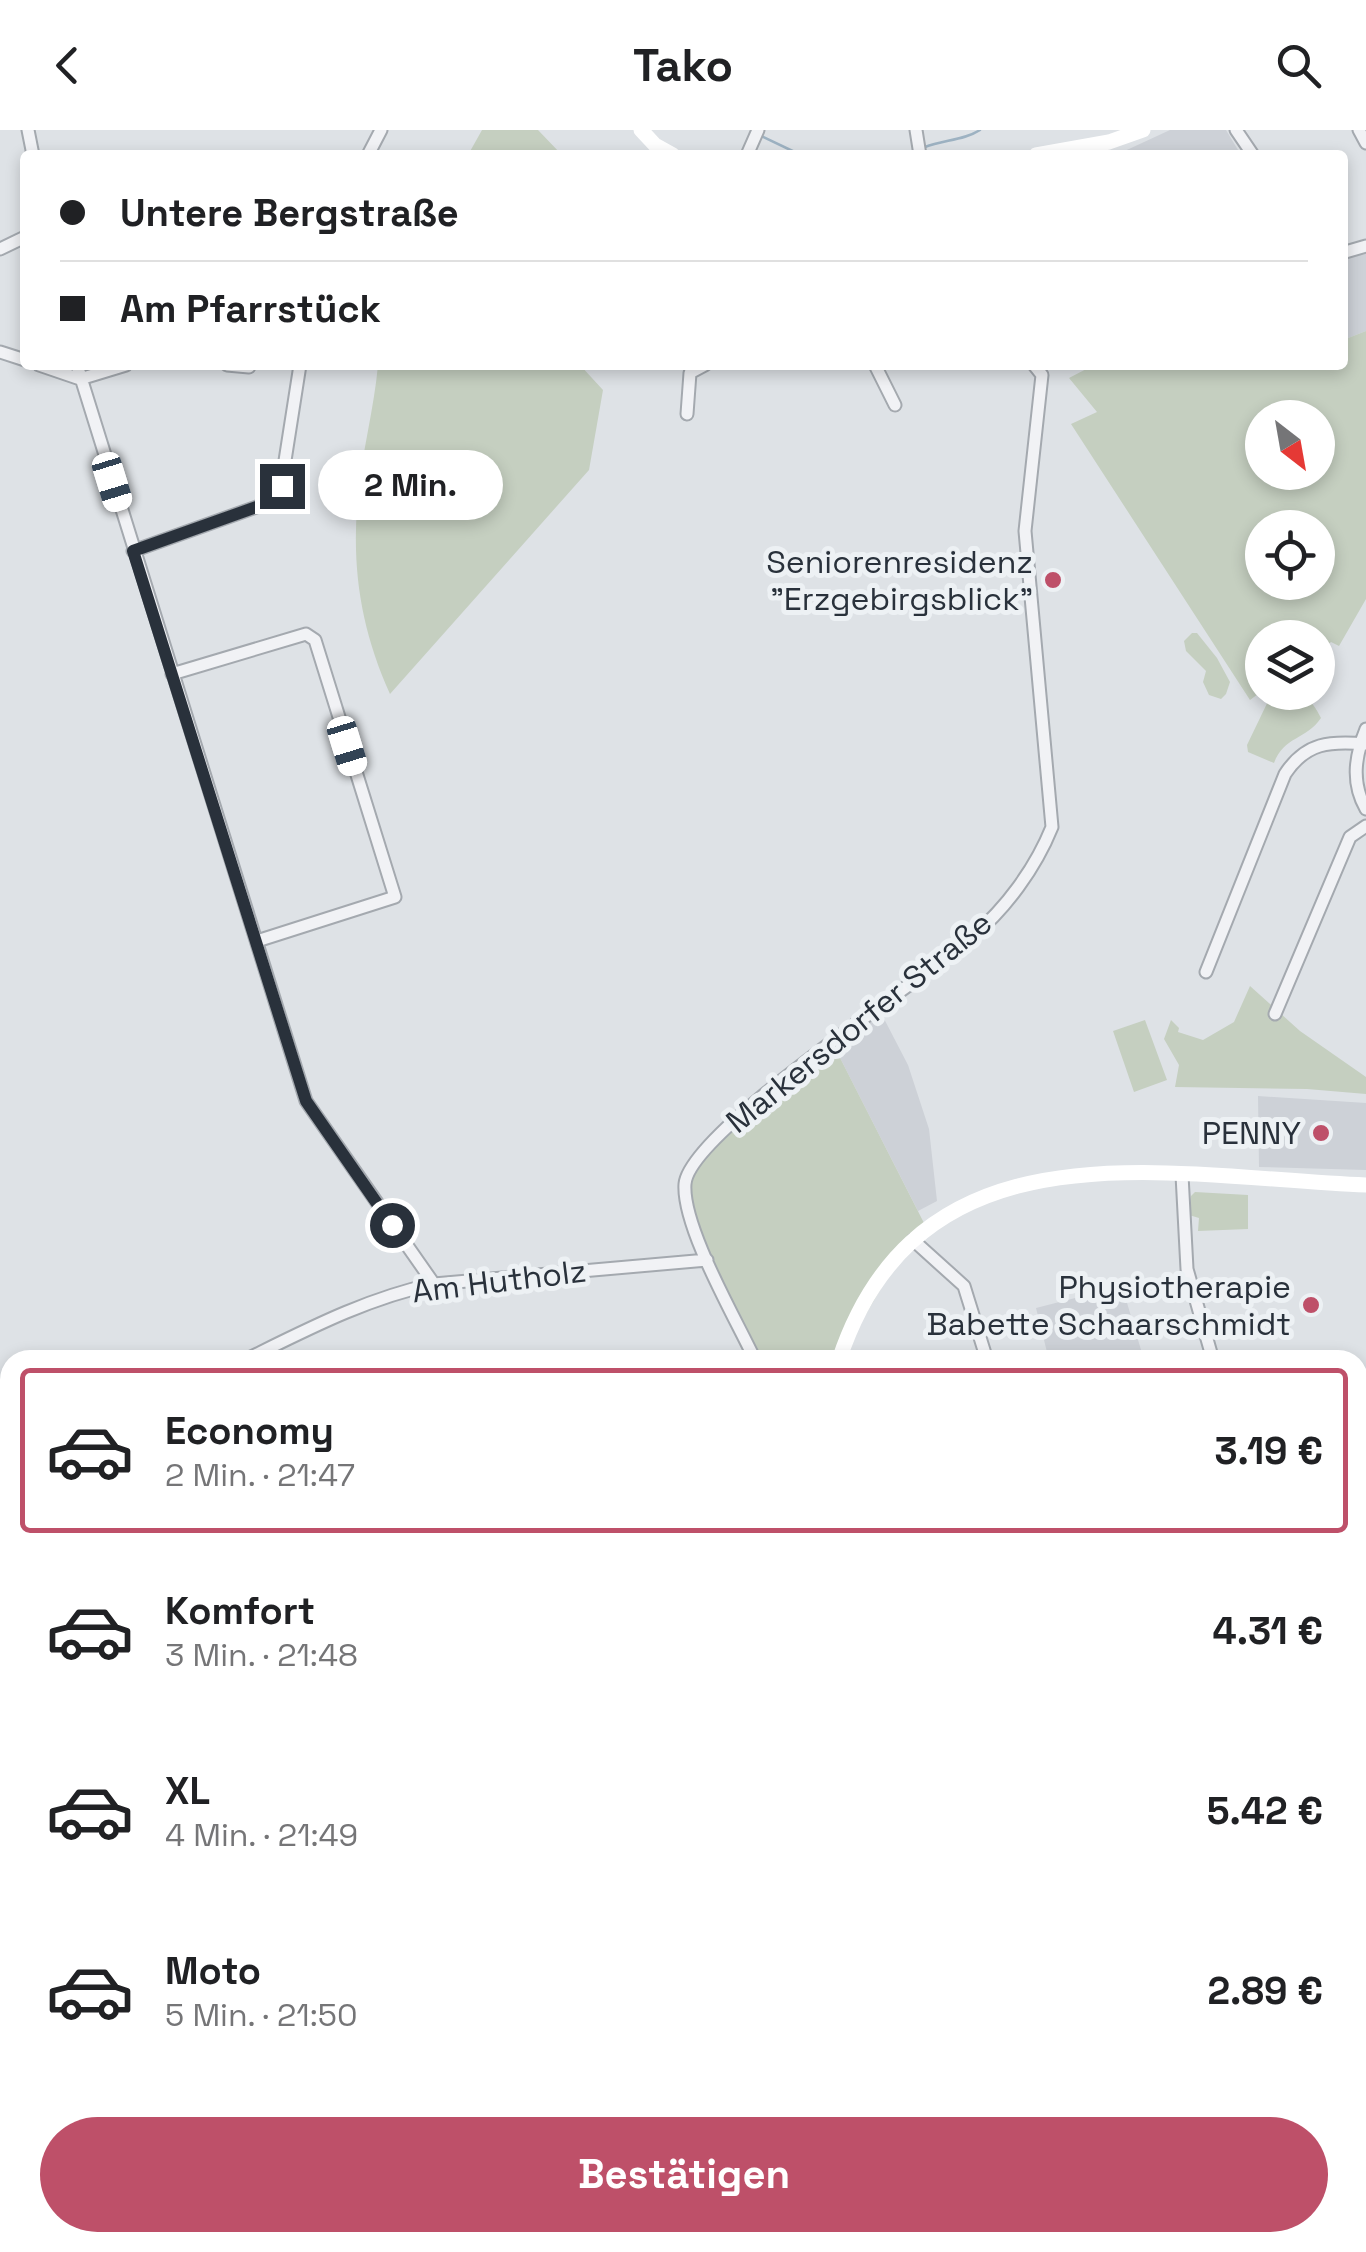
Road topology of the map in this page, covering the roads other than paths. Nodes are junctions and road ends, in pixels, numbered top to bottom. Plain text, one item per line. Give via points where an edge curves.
1 (641, 130) edge
2 (1143, 130) edge
3 (1359, 130) edge
4 (1093, 138) edge
5 (1366, 143) edge
6 (664, 150) edge
7 (1053, 150) edge
8 (54, 370) edge
9 (78, 370) edge
10 (110, 370) edge
11 (299, 370) edge
12 (696, 370) edge
13 (878, 370) edge
14 (1038, 370) edge
15 (80, 379) junction
16 (895, 405) dead end
17 (687, 414) dead end
18 (133, 551) junction
19 (172, 674) junction
20 (1366, 729) edge
21 (1363, 743) edge
22 (1366, 809) edge
23 (1366, 826) edge
24 (257, 940) junction
25 (1206, 972) dead end
26 (1275, 1014) dead end
27 (1182, 1175) junction
28 (1366, 1186) edge
29 (913, 1240) junction
30 (708, 1260) junction
31 (434, 1284) junction
32 (265, 1350) edge
33 (751, 1350) edge
34 (844, 1350) edge
35 (984, 1350) edge
36 (1209, 1350) edge

1 - 6 main road
2 - 4 main road
3 - 5 street
4 - 7 main road
8 - 15 street
9 - 15 street
10 - 15 street
11 - 18 street via 276,500
12 - 17 street
13 - 16 street
14 - 30 street, Markersdorfer Straße via 1025,531 1052,827 1021,884 972,937 842,1033 697,1156 685,1188
15 - 18 street
18 - 19 street
19 - 24 street
19 - 24 street via 306,634 315,640 395,897
20 - 21 street
21 - 22 street via 1355,777
21 - 25 street via 1315,745 1294,760
23 - 26 street via 1350,838
24 - 31 street via 306,1101
27 - 28 main road
27 - 29 main road via 1036,1180 963,1205
27 - 36 street via 1187,1270
29 - 34 main road via 881,1273
29 - 35 street via 964,1286
30 - 31 street, Am Hutholz
30 - 33 street, Markersdorfer Straße
31 - 32 street, Am Hutholz via 352,1310

